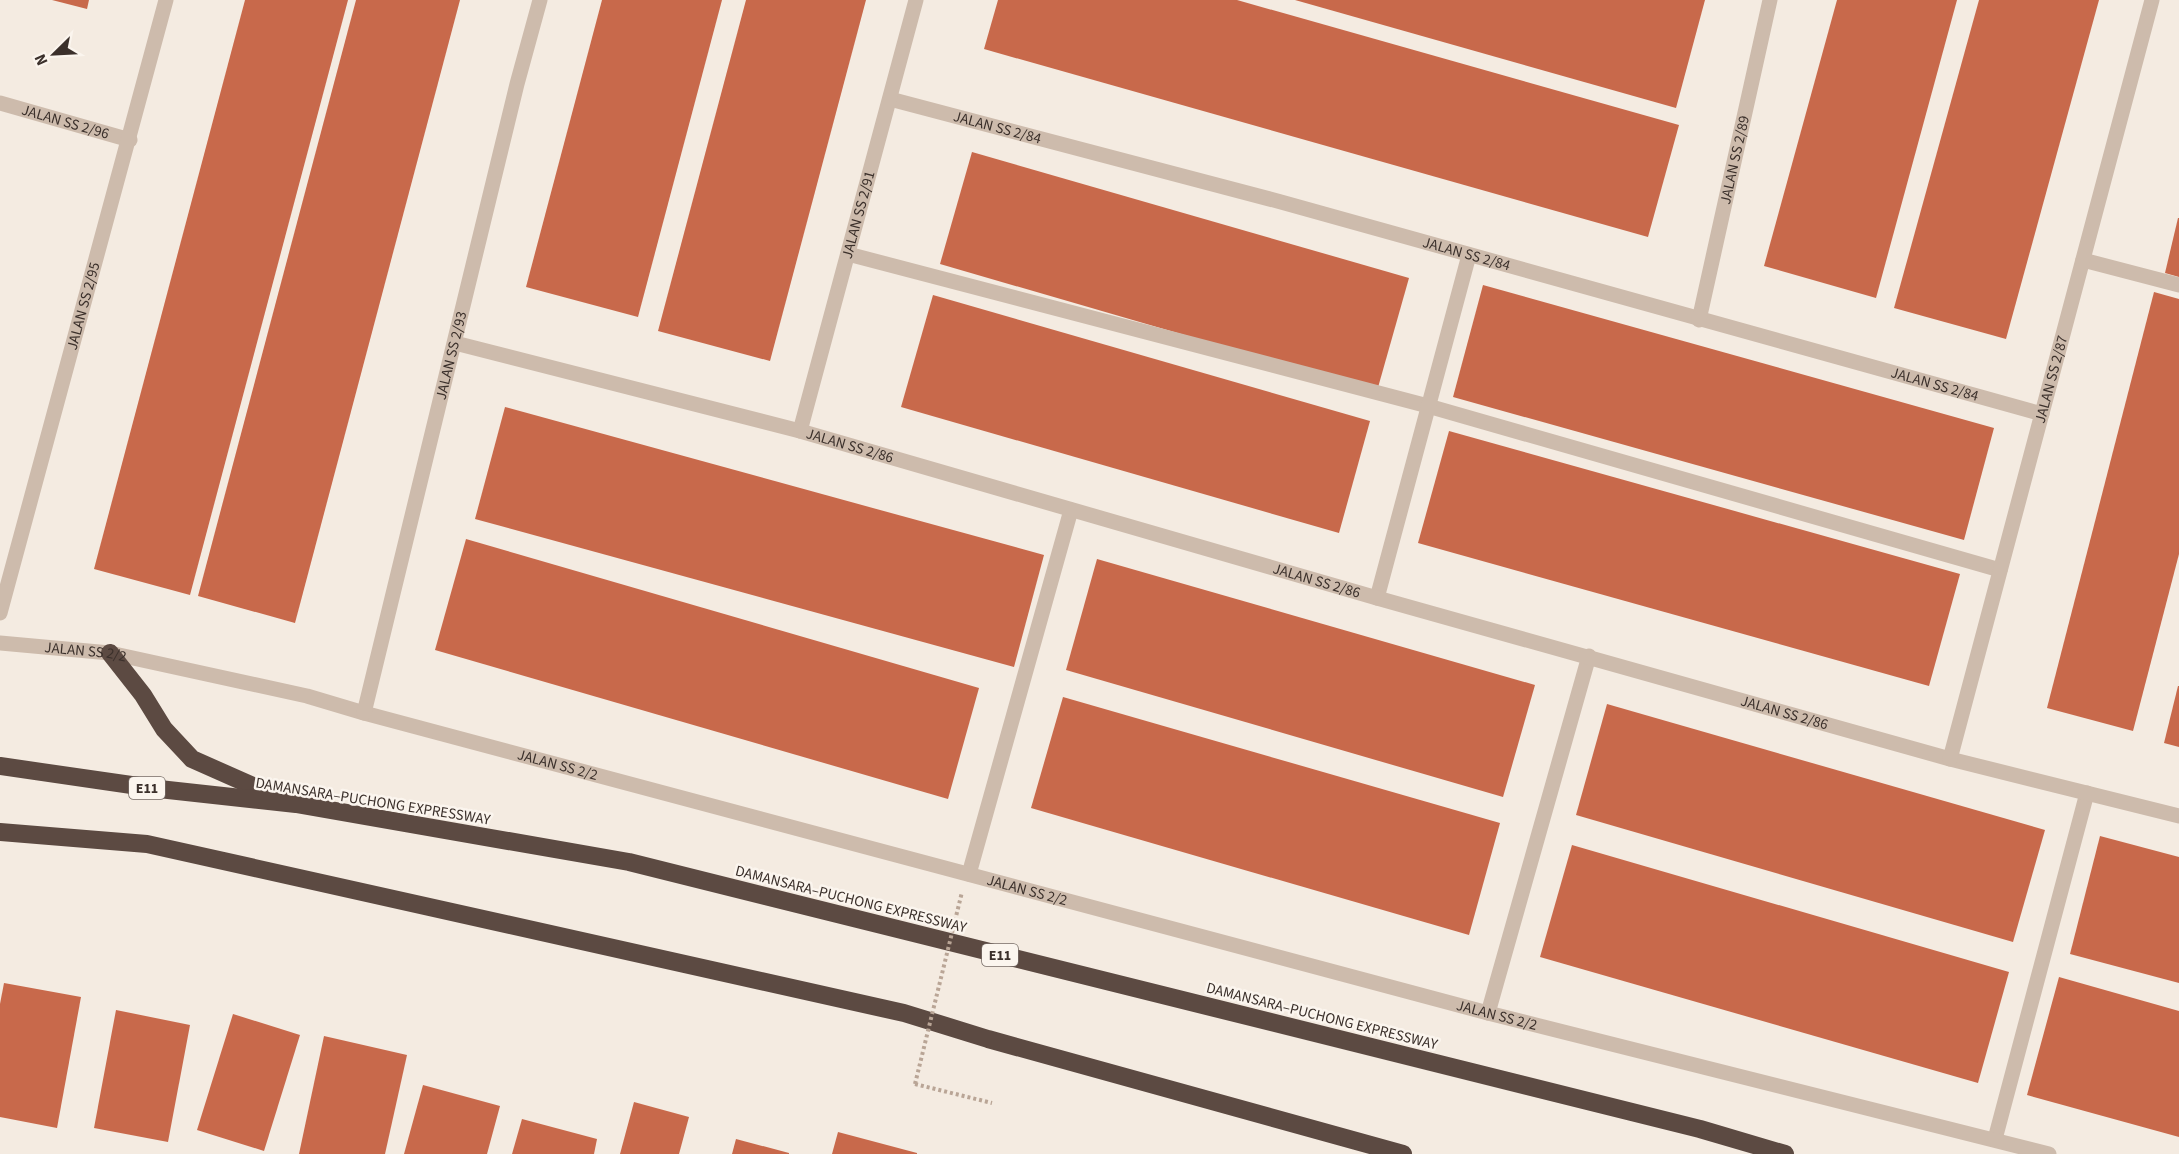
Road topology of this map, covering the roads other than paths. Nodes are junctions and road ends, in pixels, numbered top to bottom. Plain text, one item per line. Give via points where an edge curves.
1 (166, 0) edge
2 (540, 0) edge
3 (916, 0) edge
4 (1770, 0) edge
5 (2152, 0) edge
6 (890, 99) junction
7 (0, 103) edge
8 (130, 140) junction
9 (848, 254) junction
10 (1468, 255) junction
11 (2083, 260) junction
12 (2179, 285) edge
13 (1699, 320) junction
14 (455, 343) junction
15 (1428, 406) junction
16 (2042, 414) junction
17 (801, 431) junction
18 (1071, 510) junction
19 (2000, 570) junction
20 (1377, 598) junction
21 (0, 613) edge
22 (0, 643) edge
23 (110, 653) junction
24 (1589, 656) junction
25 (364, 713) junction
26 (1950, 759) junction
27 (0, 766) edge
28 (2087, 793) junction
29 (296, 804) junction
30 (2179, 816) edge
31 (0, 832) edge
32 (969, 874) junction
33 (1488, 1013) junction
34 (1995, 1139) junction
35 (1403, 1154) edge
36 (1785, 1154) edge
37 (2049, 1154) edge

1 - 8 street, JALAN SS 2/95
2 - 14 street, JALAN SS 2/93
3 - 6 street, JALAN SS 2/91
4 - 13 street, JALAN SS 2/89
5 - 11 street, JALAN SS 2/87
6 - 9 street, JALAN SS 2/91
6 - 10 street, JALAN SS 2/84
7 - 8 street, JALAN SS 2/96
8 - 21 street, JALAN SS 2/95
9 - 15 street
9 - 17 street, JALAN SS 2/91
10 - 13 street, JALAN SS 2/84
10 - 15 street
11 - 12 street
11 - 16 street, JALAN SS 2/87
13 - 16 street, JALAN SS 2/84
14 - 17 street, JALAN SS 2/86
14 - 25 street, JALAN SS 2/93
15 - 19 street
15 - 20 street
16 - 19 street, JALAN SS 2/87
17 - 18 street, JALAN SS 2/86
18 - 20 street, JALAN SS 2/86
18 - 32 street
19 - 26 street, JALAN SS 2/87
20 - 24 street, JALAN SS 2/86
22 - 23 street, JALAN SS 2/2
23 - 25 street, JALAN SS 2/2 via 307,696
23 - 29 highway via 164,729 192,759
24 - 26 street, JALAN SS 2/86
24 - 33 street
25 - 32 street, JALAN SS 2/2
26 - 28 street, JALAN SS 2/86
27 - 29 highway, DAMANSARA–PUCHONG EXPRESSWAY / E11
28 - 30 street, JALAN SS 2/86
28 - 34 street
29 - 36 highway, DAMANSARA–PUCHONG EXPRESSWAY / E11 via 629,862
31 - 35 highway via 147,844 904,1013
32 - 33 street, JALAN SS 2/2
33 - 34 street, JALAN SS 2/2
34 - 37 street, JALAN SS 2/2

